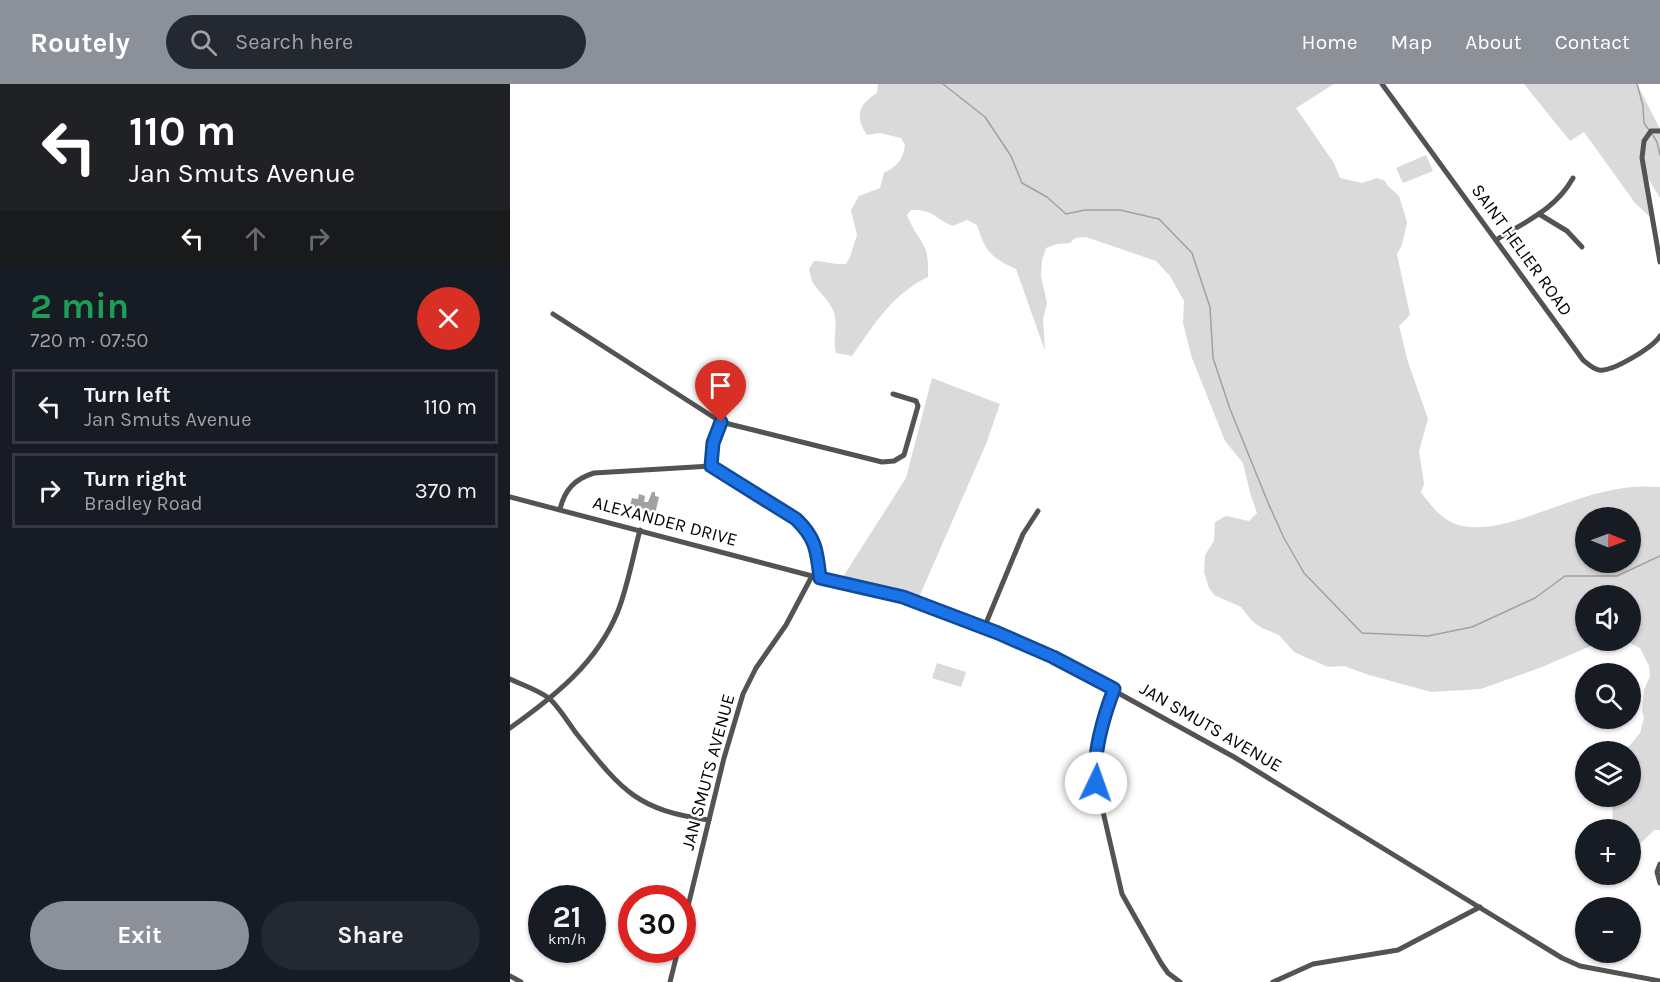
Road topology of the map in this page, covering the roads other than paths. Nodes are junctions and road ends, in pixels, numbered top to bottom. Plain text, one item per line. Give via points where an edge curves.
1 (1382, 84) edge
2 (1660, 131) edge
3 (1573, 178) dead end
4 (1539, 214) junction
5 (1496, 240) junction
6 (1582, 247) dead end
7 (1660, 262) edge
8 (553, 314) dead end
9 (1660, 336) edge
10 (893, 394) dead end
11 (721, 422) junction
12 (711, 466) junction
13 (510, 497) edge
14 (560, 509) junction
15 (1038, 511) dead end
16 (640, 530) junction
17 (812, 576) junction
18 (820, 578) junction
19 (984, 628) junction
20 (510, 679) edge
21 (1114, 689) junction
22 (550, 699) junction
23 (510, 728) edge
24 (709, 820) junction
25 (1660, 864) edge
26 (1660, 883) edge
27 (693, 885) edge
28 (1480, 907) junction
29 (675, 963) edge
30 (510, 976) edge
31 (1660, 981) edge
32 (521, 982) edge
33 (670, 982) edge
34 (1180, 982) edge
35 (1273, 982) edge

1 - 5 street, SAINT HELIER ROAD
2 - 7 street via 1651,131 1646,137 1642,158
3 - 4 street via 1558,200
4 - 5 street
4 - 6 street via 1567,231
5 - 9 street, SAINT HELIER ROAD via 1589,365 1601,370 1613,367 1644,351
8 - 11 street
10 - 11 street via 916,401 918,406 904,455 894,461 882,462
11 - 12 street via 713,443
12 - 14 street via 594,473 569,487
12 - 18 street via 803,526 816,547
13 - 14 street, ALEXANDER DRIVE
14 - 16 street, ALEXANDER DRIVE
15 - 19 street via 1023,534
16 - 17 street, ALEXANDER DRIVE
16 - 22 street via 612,626 586,664
17 - 18 street, JAN SMUTS AVENUE
17 - 24 street, JAN SMUTS AVENUE via 746,687
18 - 19 street, JAN SMUTS AVENUE via 903,597
19 - 21 street, JAN SMUTS AVENUE via 1053,657
20 - 22 street
21 - 28 street, JAN SMUTS AVENUE
21 - 34 street via 1104,716 1095,777 1115,870 1122,894 1161,963
22 - 23 street
22 - 24 street via 614,780 632,795 668,813
24 - 27 street, JAN SMUTS AVENUE
25 - 26 street
28 - 31 street, JAN SMUTS AVENUE via 1571,963
28 - 35 street via 1398,950 1313,964
29 - 33 street
30 - 32 street

